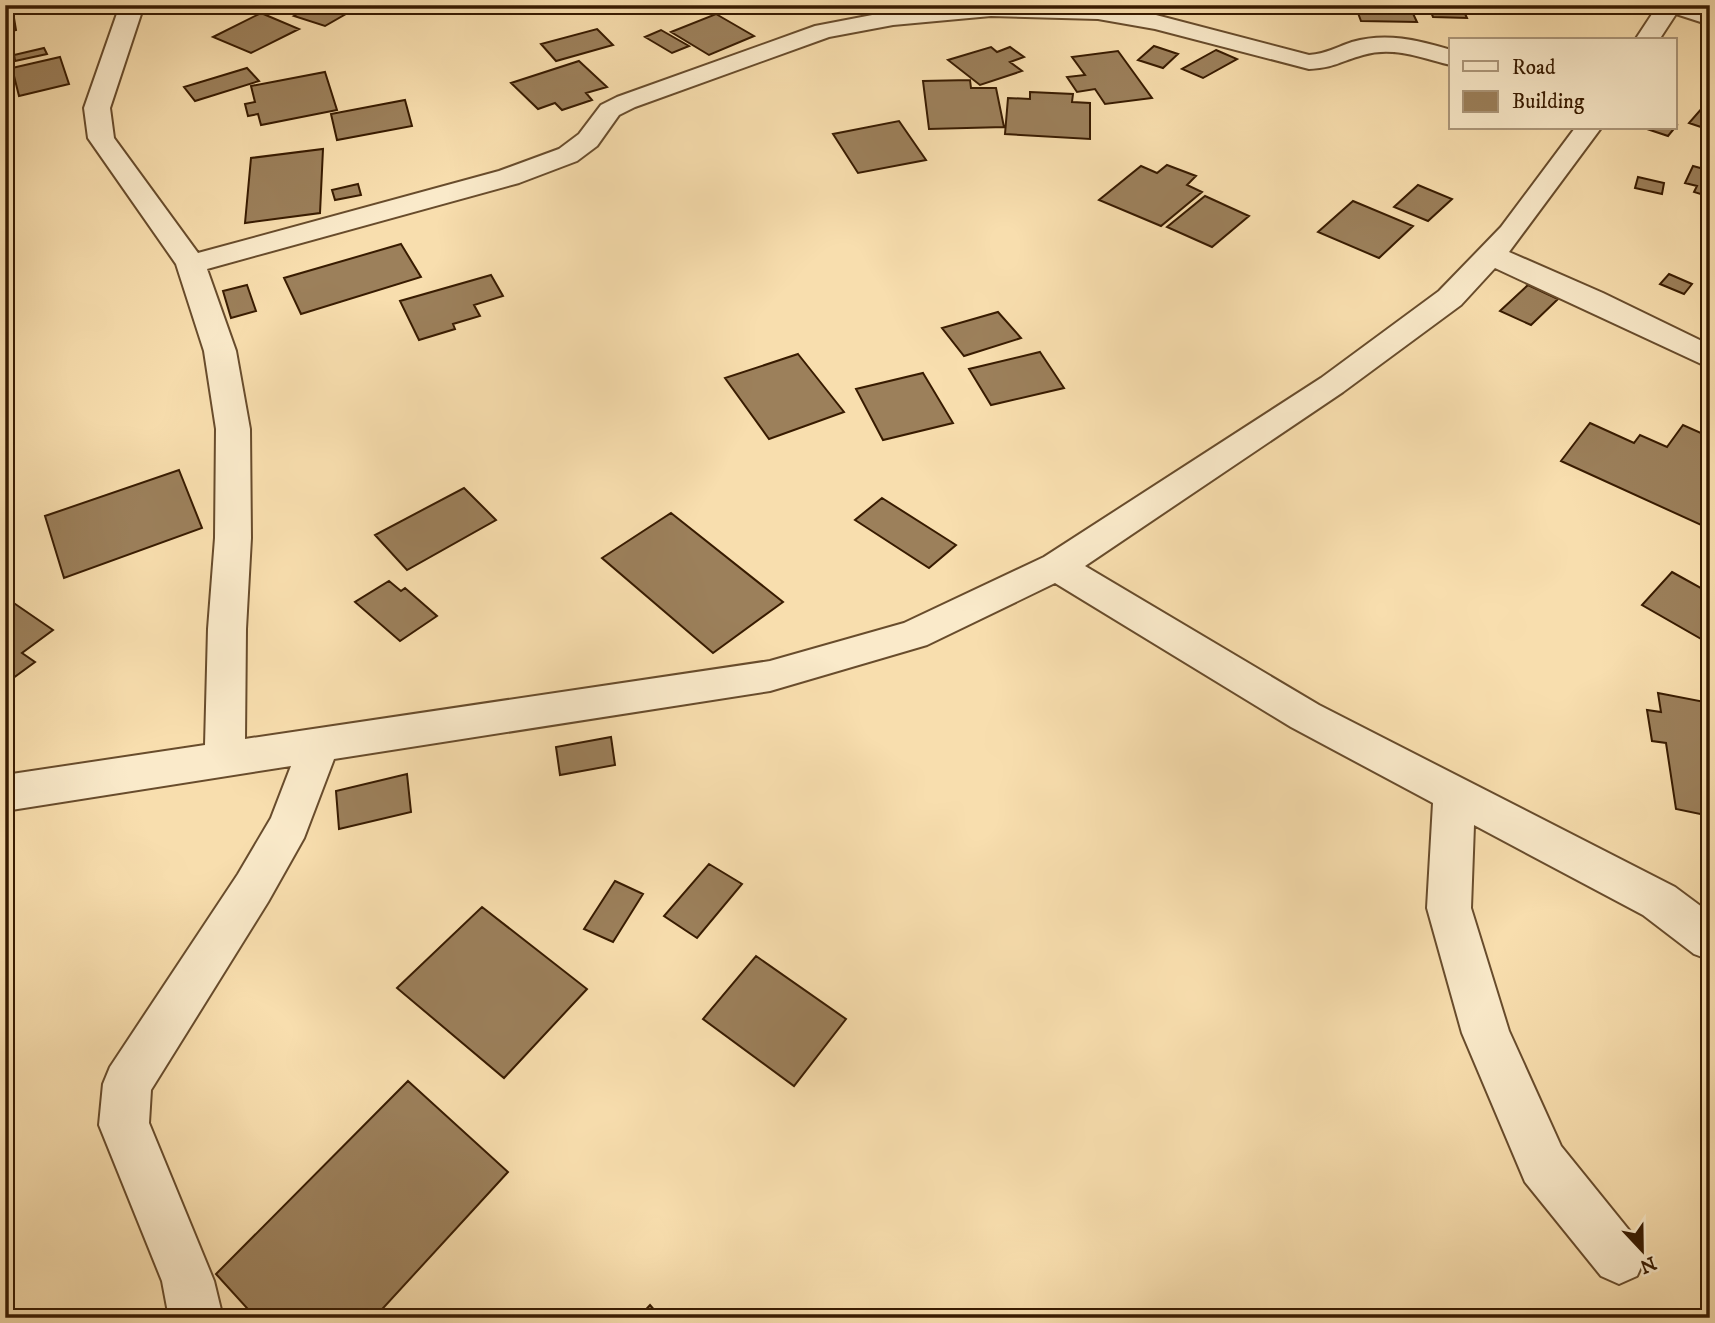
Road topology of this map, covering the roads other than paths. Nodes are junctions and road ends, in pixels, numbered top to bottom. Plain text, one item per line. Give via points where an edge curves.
1 (132, 5) edge
2 (1672, 5) edge
3 (1710, 18) edge
4 (1648, 38) edge
5 (1449, 57) edge
6 (1586, 130) edge
7 (1490, 255) junction
8 (191, 264) junction
9 (1710, 358) edge
10 (1057, 567) junction
11 (319, 746) junction
12 (225, 758) junction
13 (5, 793) edge
14 (1454, 795) junction
15 (1710, 939) edge
16 (1619, 1258) dead end
17 (196, 1318) edge

1 - 8 street via 97,108 101,138
2 - 3 street
2 - 4 street
5 - 8 street via 1391,44 1309,62 1156,22 1098,12 991,9 893,18 823,31 626,102 610,110 588,141 568,155 509,177
6 - 7 street
7 - 9 street
7 - 10 street via 1450,298 1332,385
8 - 12 street via 220,351 233,429
10 - 11 street via 914,635 770,676
10 - 14 street via 1305,716
11 - 12 street
11 - 17 street via 289,825 127,1084 124,1125 188,1281
12 - 13 street
14 - 15 street via 1659,901
14 - 16 street via 1449,908 1486,1033 1543,1164

